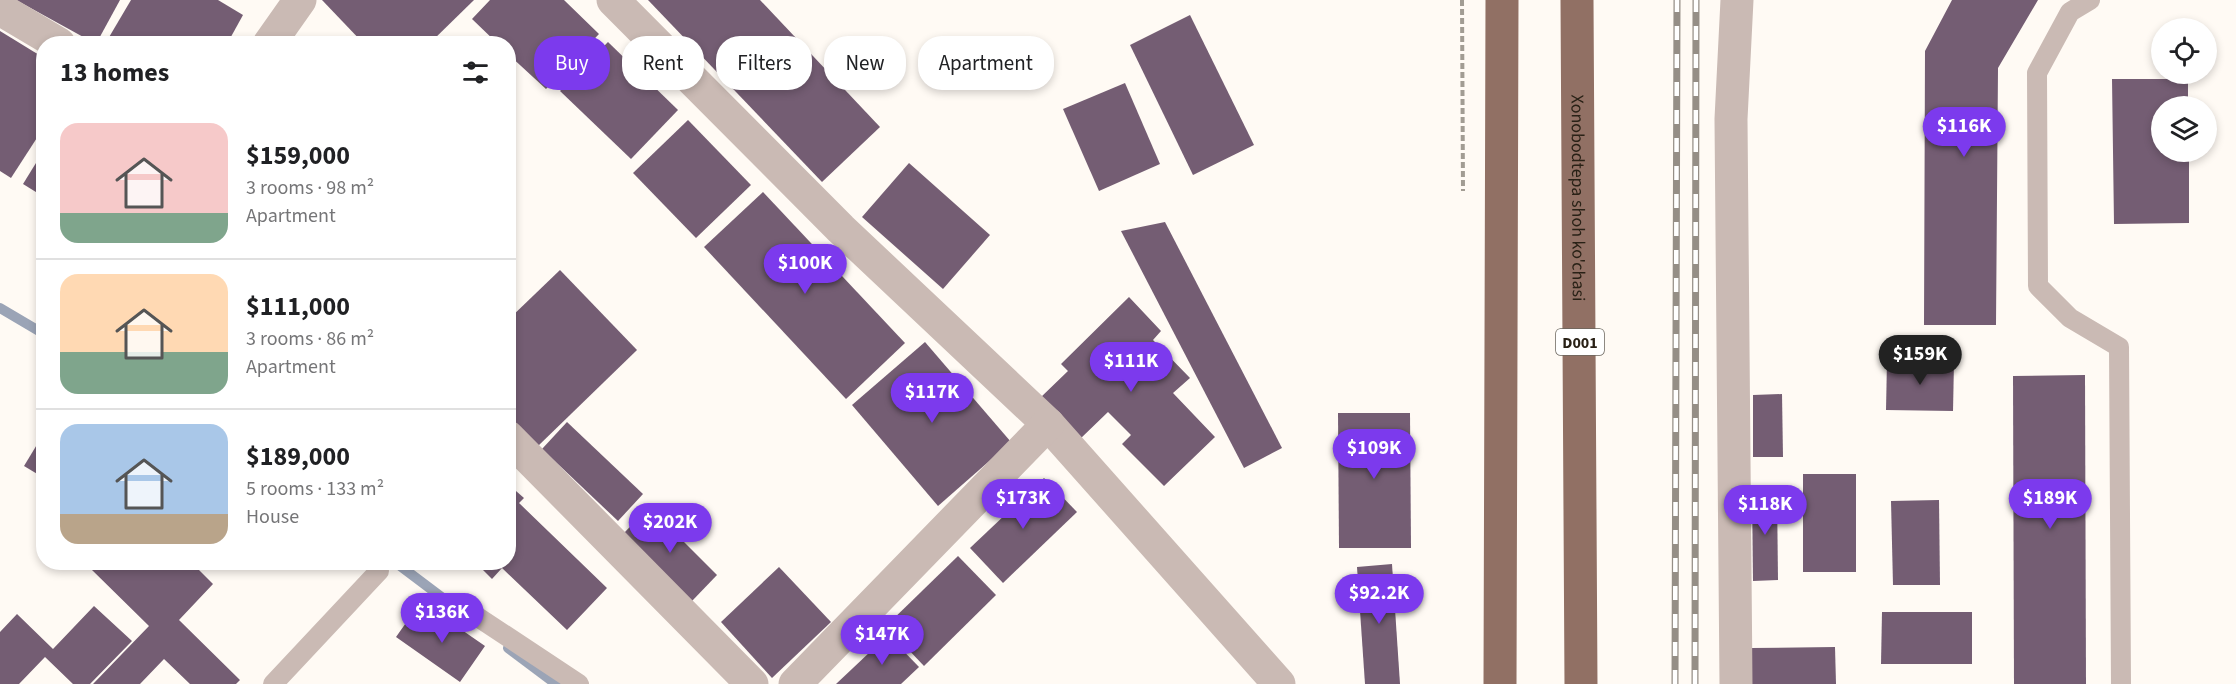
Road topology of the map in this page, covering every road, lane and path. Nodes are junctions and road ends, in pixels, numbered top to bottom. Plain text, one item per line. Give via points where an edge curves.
1 (300, 0) edge
2 (613, 0) edge
3 (1502, 0) edge
4 (1577, 0) edge
5 (1737, 0) edge
6 (2090, 0) edge
7 (0, 9) edge
8 (45, 36) edge
9 (275, 36) edge
10 (1048, 424) junction
11 (516, 445) edge
12 (379, 571) dead end
13 (458, 604) dead end
14 (743, 680) edge
15 (273, 684) edge
16 (579, 684) edge
17 (795, 684) edge
18 (1279, 684) edge
19 (1500, 684) edge
20 (1581, 684) edge
21 (1736, 684) edge
22 (2121, 684) edge

1 - 9 street
2 - 10 street via 841,229
3 - 19 highway
4 - 20 highway, Xonobodtepa shoh ko'chasi / D001
5 - 21 street via 1731,119
6 - 22 lane via 2070,12 2037,74 2038,286 2070,318 2119,347
7 - 8 street
10 - 17 street
10 - 18 street
11 - 14 street
12 - 15 lane
13 - 16 lane

